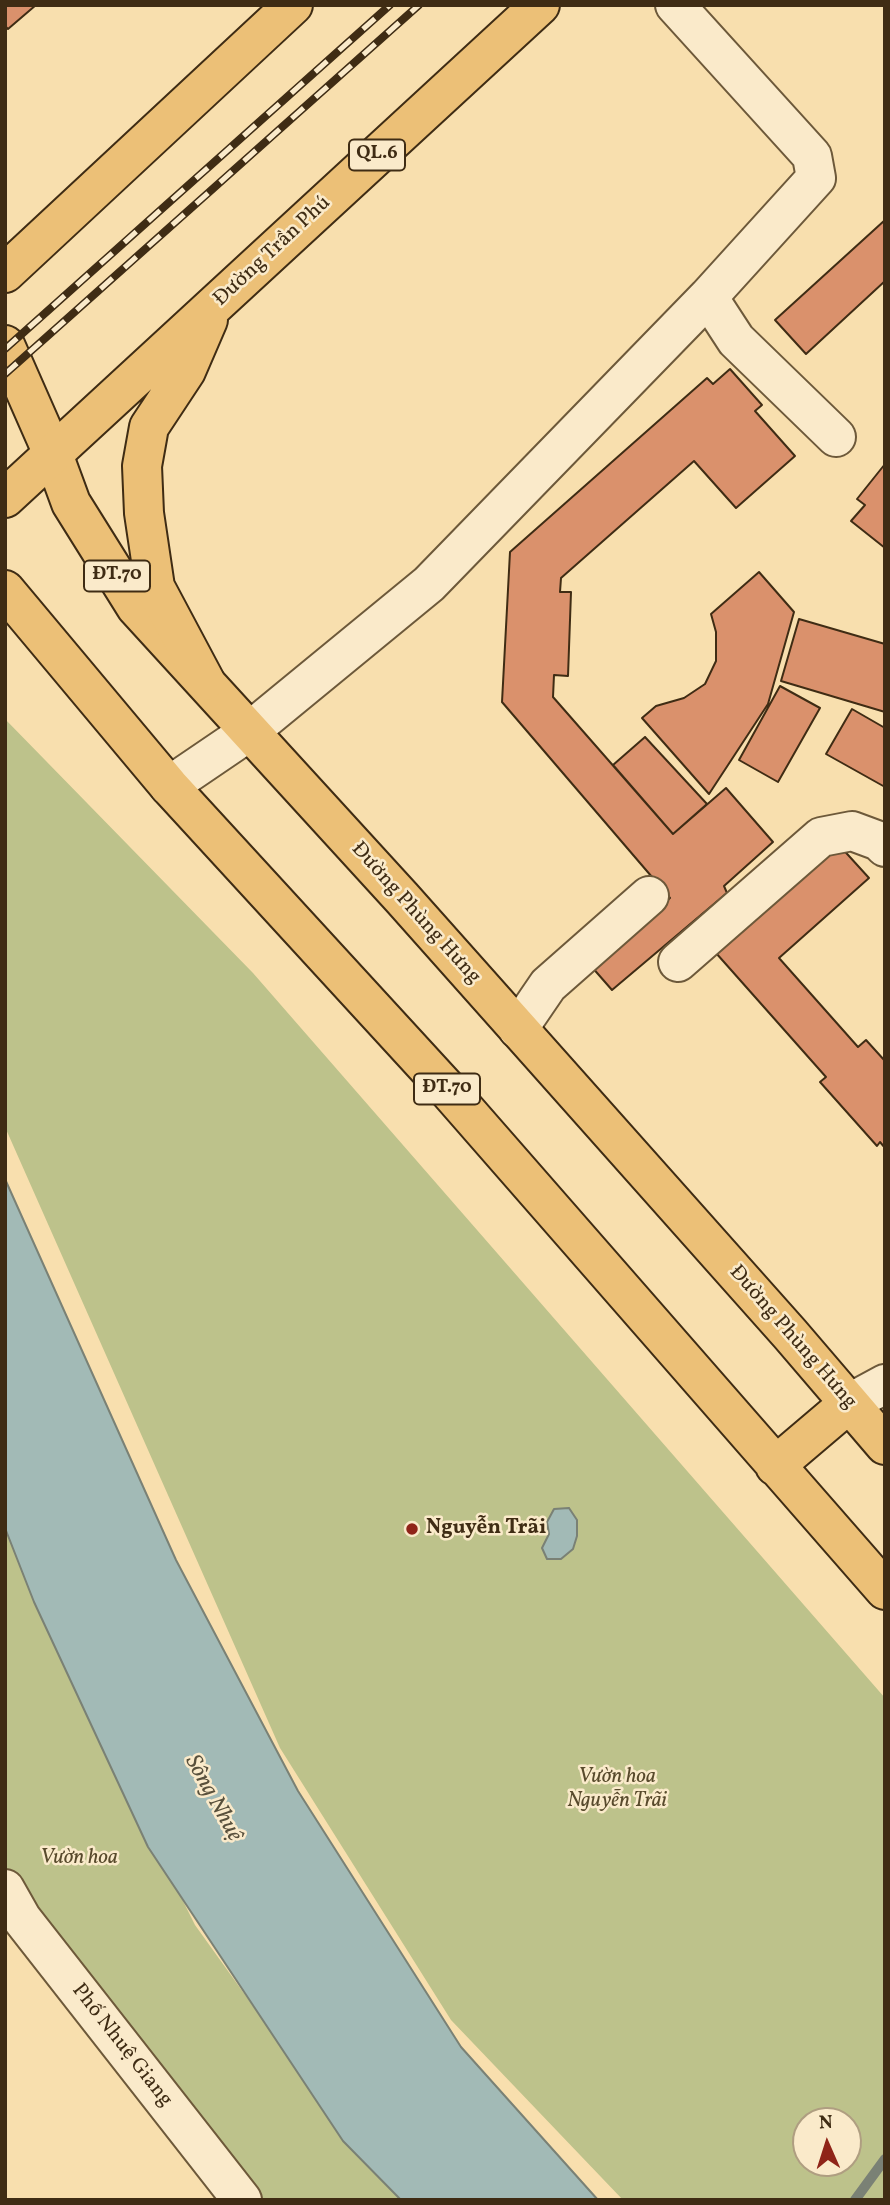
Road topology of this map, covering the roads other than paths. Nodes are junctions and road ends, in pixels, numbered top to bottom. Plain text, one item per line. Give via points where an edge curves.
1 (293, 5) edge
2 (540, 5) edge
3 (675, 5) edge
4 (5, 273) edge
5 (708, 297) junction
6 (215, 306) junction
7 (5, 345) edge
8 (836, 437) dead end
9 (53, 454) junction
10 (5, 498) edge
11 (5, 590) edge
12 (205, 681) junction
13 (250, 731) junction
14 (169, 786) junction
15 (885, 847) edge
16 (649, 896) dead end
17 (678, 962) dead end
18 (518, 1029) junction
19 (885, 1384) edge
20 (848, 1404) junction
21 (885, 1445) edge
22 (775, 1466) junction
23 (885, 1590) edge
24 (5, 1889) edge
25 (243, 2200) edge

1 - 4 main road
2 - 6 main road, Đường Trần Phú / QL.6
3 - 5 street via 812,156 816,178
5 - 8 street via 736,340
5 - 13 street via 429,584
6 - 9 main road, Đường Trần Phú / QL.6
6 - 12 main road via 186,371 149,426 142,466 155,587
7 - 9 main road, Đường Phùng Hưng / ĐT.70
9 - 10 main road, Đường Trần Phú / QL.6
9 - 12 main road, Đường Phùng Hưng / ĐT.70 via 71,503 136,607
11 - 14 main road, ĐT.70
12 - 13 main road, Đường Phùng Hưng / ĐT.70
13 - 14 street
13 - 18 main road, Đường Phùng Hưng / ĐT.70
14 - 22 main road, ĐT.70 via 448,1090
15 - 17 street via 852,831 821,837
16 - 18 street via 548,985
18 - 20 main road, Đường Phùng Hưng / ĐT.70
19 - 20 street
20 - 21 main road, Đường Phùng Hưng / ĐT.70
20 - 22 main road
22 - 23 main road, ĐT.70
24 - 25 street, Phố Nhuệ Giang via 22,1919

